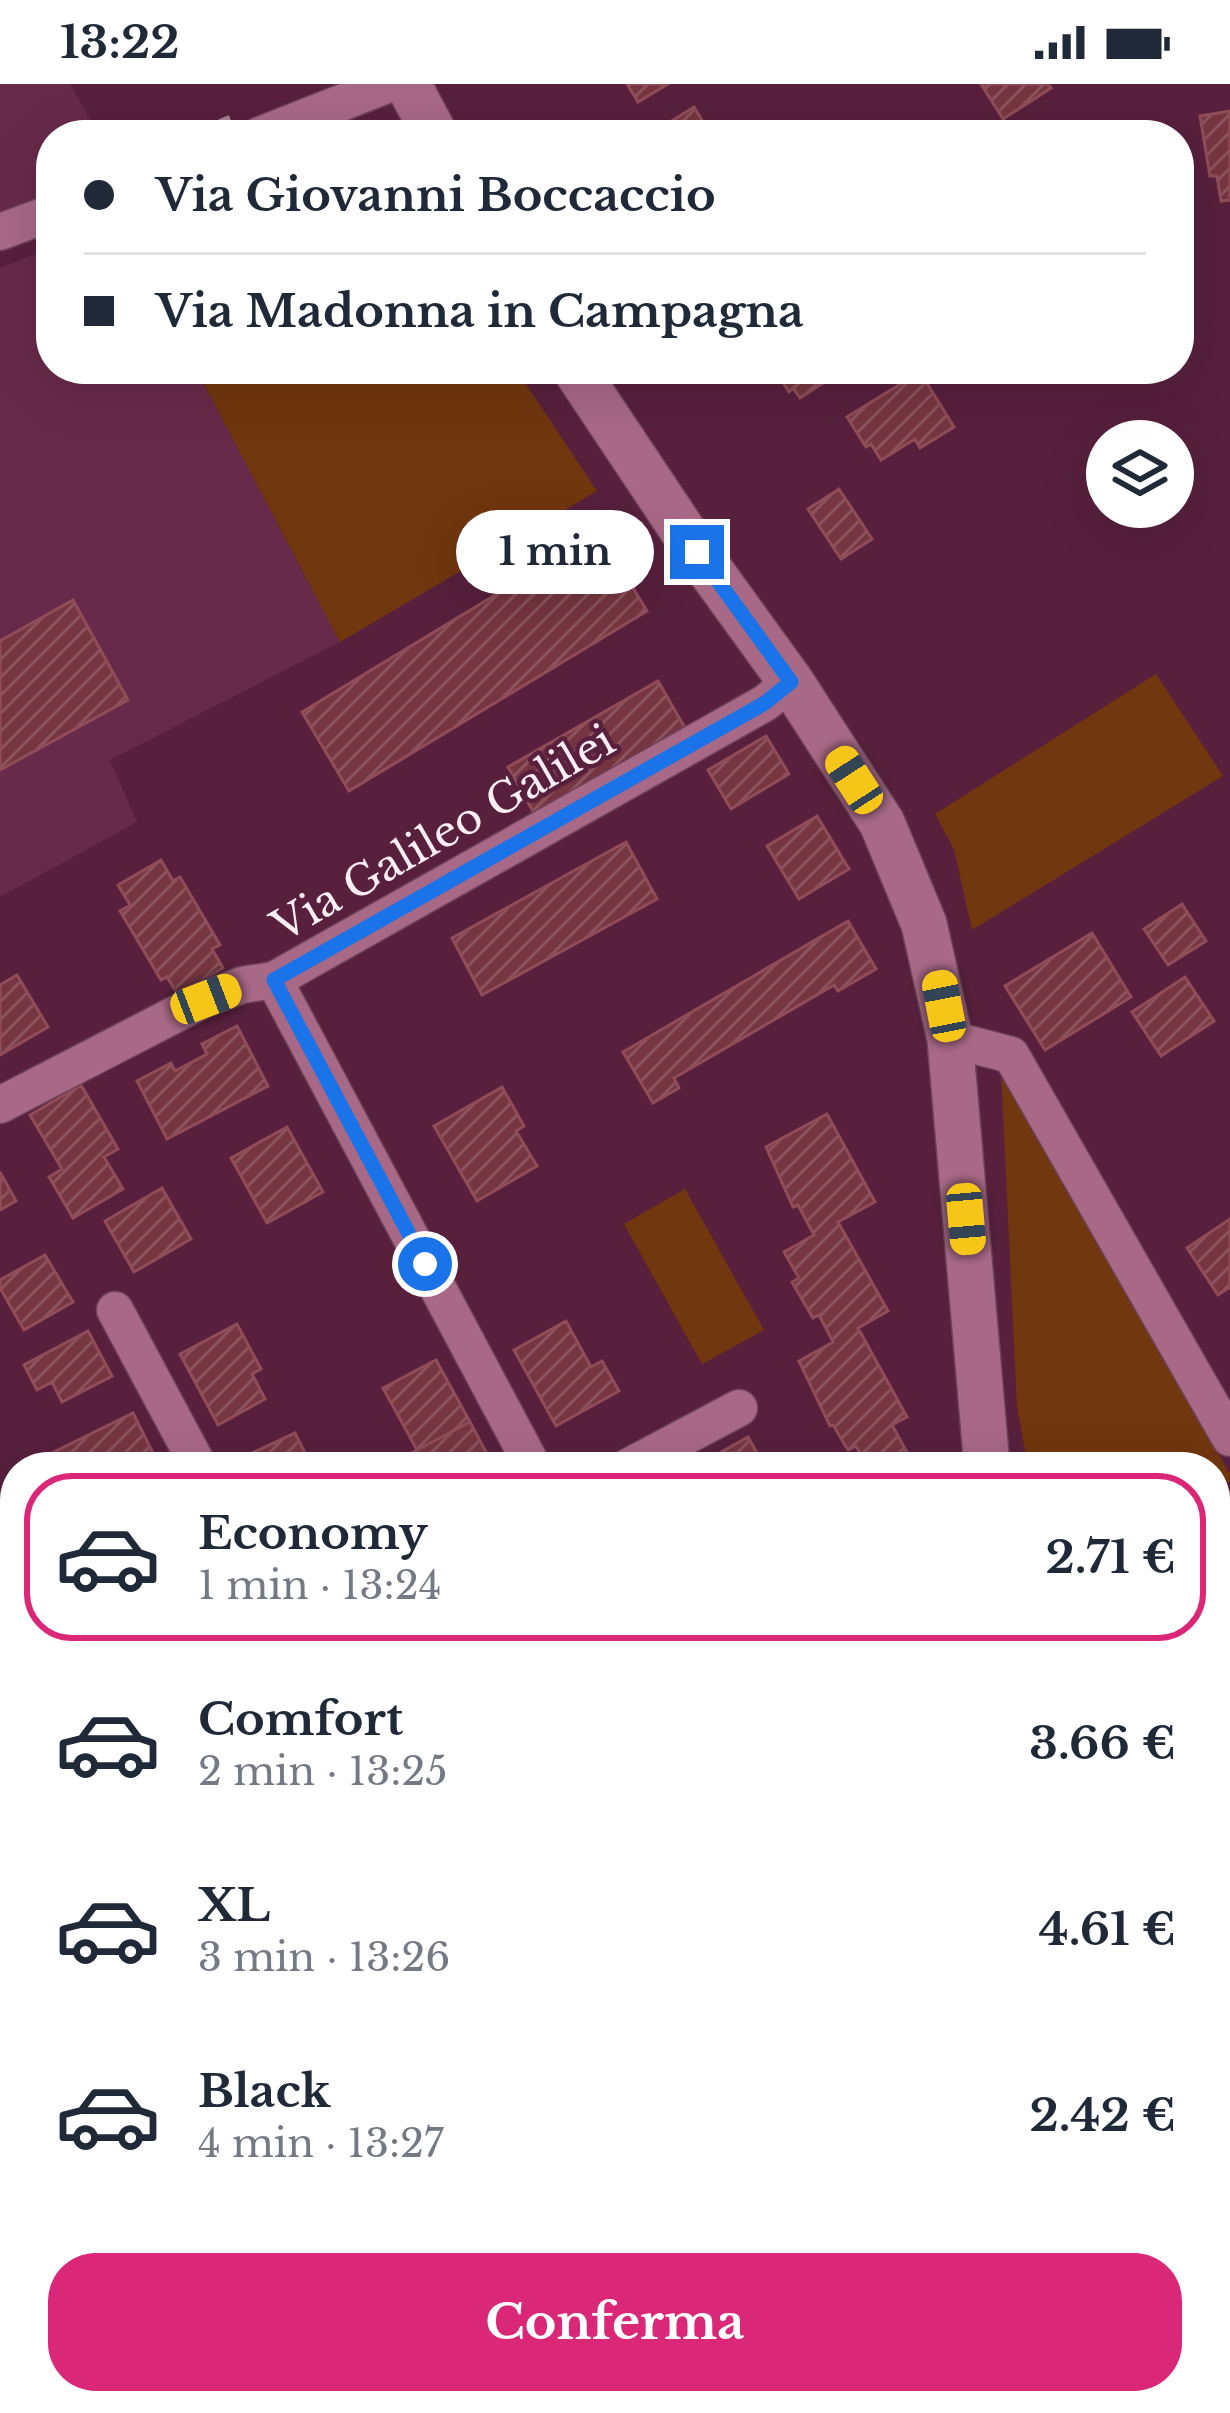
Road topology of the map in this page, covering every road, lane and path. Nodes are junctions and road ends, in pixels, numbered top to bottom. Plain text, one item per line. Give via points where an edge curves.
1 (389, 84) edge
2 (408, 84) edge
3 (298, 120) edge
4 (427, 120) edge
5 (36, 219) edge
6 (0, 232) edge
7 (585, 384) edge
8 (791, 682) junction
9 (274, 980) junction
10 (950, 1040) junction
11 (0, 1105) edge
12 (115, 1310) dead end
13 (739, 1408) dead end
14 (1230, 1438) edge
15 (191, 1452) edge
16 (525, 1452) edge
17 (656, 1452) edge
18 (986, 1452) edge

1 - 3 street
2 - 4 street
5 - 6 street
7 - 8 street
8 - 9 street, Via Galileo Galilei
8 - 10 street via 882,824 930,945
9 - 11 street, Via Galileo Galilei via 206,999
9 - 16 street
10 - 14 street via 1011,1055
10 - 18 street
12 - 15 street
13 - 17 street

